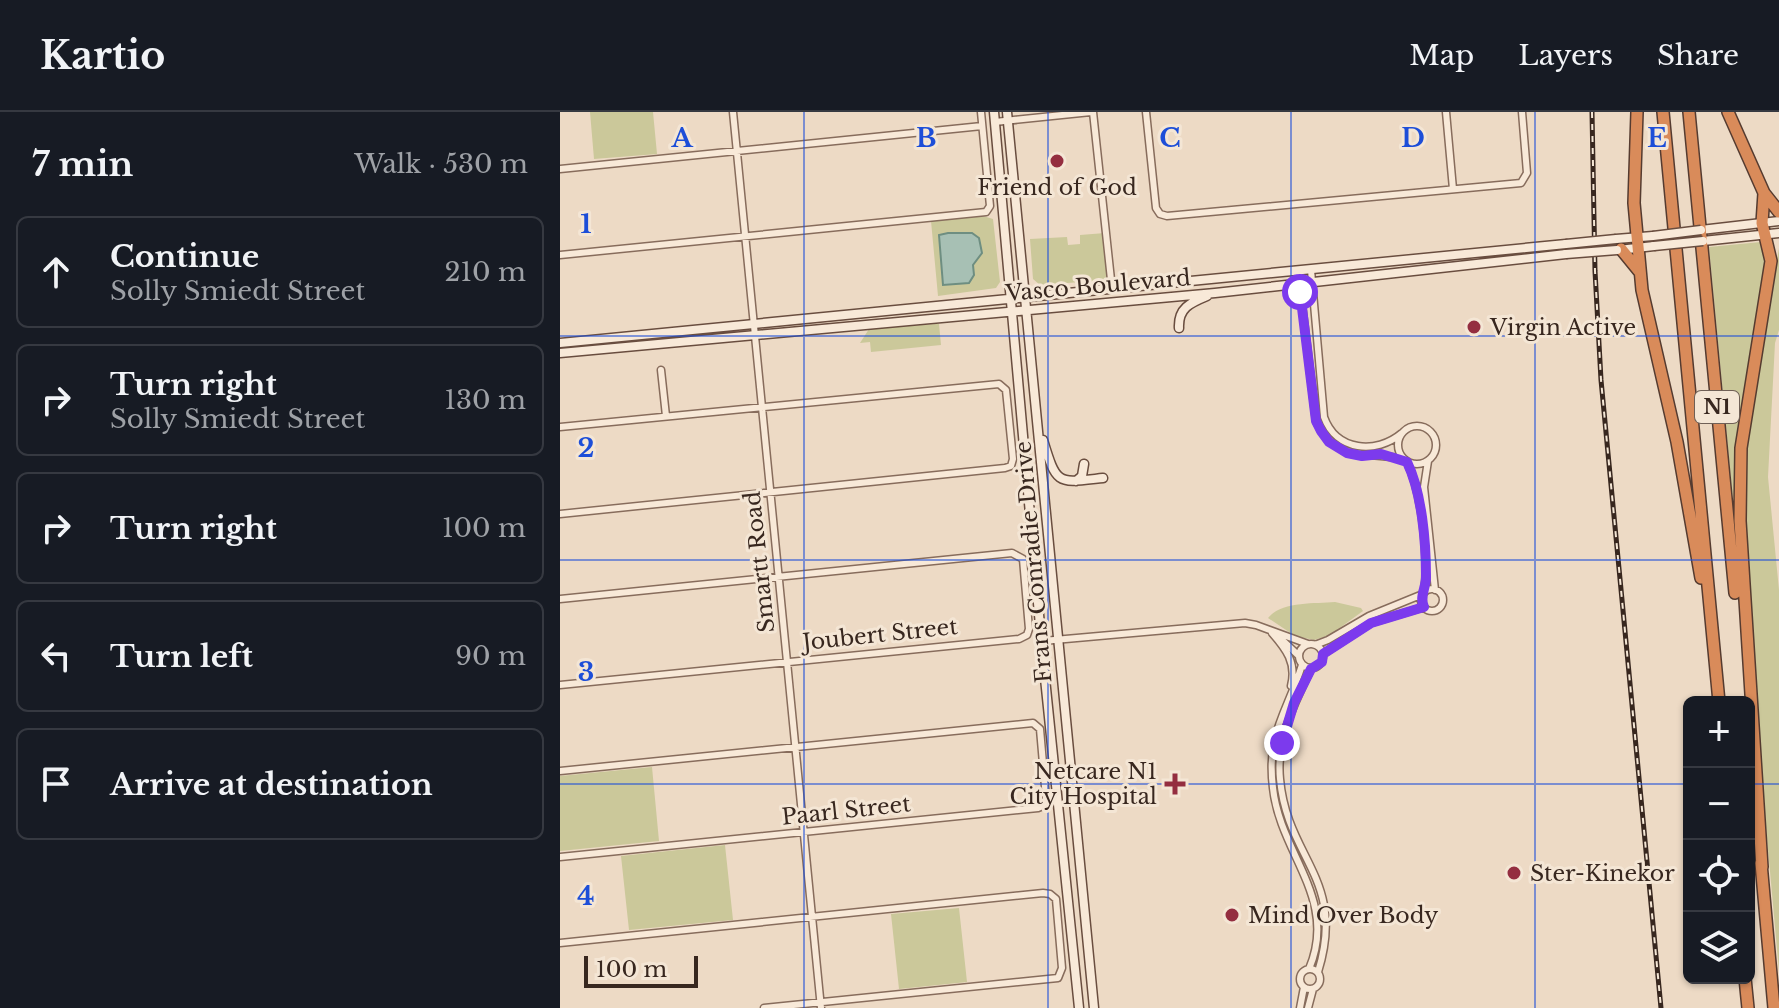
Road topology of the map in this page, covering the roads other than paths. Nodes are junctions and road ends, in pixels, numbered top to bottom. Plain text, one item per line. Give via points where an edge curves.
1 (733, 112) edge
2 (981, 112) edge
3 (1092, 112) edge
4 (1146, 112) edge
5 (1446, 112) edge
6 (1522, 112) edge
7 (1637, 112) edge
8 (1663, 112) edge
9 (1689, 112) edge
10 (1728, 112) edge
11 (1008, 116) edge
12 (994, 117) edge
13 (982, 126) junction
14 (737, 151) junction
15 (560, 169) edge
16 (1453, 189) junction
17 (1764, 193) junction
18 (1779, 212) edge
19 (1779, 221) edge
20 (1763, 229) junction
21 (1779, 233) edge
22 (745, 236) junction
23 (1638, 242) junction
24 (1618, 246) junction
25 (1566, 249) junction
26 (560, 255) edge
27 (1311, 270) junction
28 (1298, 271) junction
29 (1640, 272) junction
30 (1312, 282) junction
31 (1299, 283) junction
32 (1112, 289) junction
33 (1215, 293) junction
34 (1025, 297) junction
35 (1011, 298) junction
36 (1026, 310) junction
37 (1012, 311) junction
38 (1179, 328) dead end
39 (754, 329) junction
40 (560, 343) edge
41 (560, 353) edge
42 (661, 370) dead end
43 (762, 407) junction
44 (666, 416) junction
45 (1037, 420) junction
46 (560, 427) edge
47 (1402, 433) junction
48 (1405, 460) junction
49 (1428, 461) junction
50 (1084, 464) dead end
51 (1103, 478) dead end
52 (1075, 481) junction
53 (770, 491) junction
54 (560, 514) edge
55 (779, 576) junction
56 (1435, 590) junction
57 (1424, 594) junction
58 (560, 599) edge
59 (1424, 607) junction
60 (1269, 630) junction
61 (1713, 638) junction
62 (1058, 640) junction
63 (1043, 641) junction
64 (1312, 645) junction
65 (1323, 654) junction
66 (1299, 656) junction
67 (787, 662) junction
68 (1302, 665) junction
69 (1311, 669) junction
70 (560, 685) edge
71 (1718, 696) edge
72 (1745, 696) edge
73 (1287, 701) junction
74 (795, 746) junction
75 (1752, 768) edge
76 (560, 771) edge
77 (803, 832) junction
78 (560, 857) edge
79 (1762, 867) junction
80 (812, 917) junction
81 (560, 943) edge
82 (1309, 969) junction
83 (1318, 972) junction
84 (1746, 984) edge
85 (1304, 987) junction
86 (1313, 989) junction
87 (821, 1005) edge
88 (764, 1008) edge
89 (1079, 1008) edge
90 (1094, 1008) edge
91 (1300, 1008) edge
92 (1308, 1008) edge
93 (1748, 1008) edge
94 (1774, 1008) edge

1 - 14 street, Smartt Road
2 - 13 street
3 - 11 street
3 - 32 street
4 - 16 street via 1156,208 1162,216
5 - 16 street
6 - 16 street via 1527,165 1523,181
7 - 23 highway
8 - 61 highway, N1
9 - 72 highway, N1
10 - 17 highway
11 - 12 street
11 - 34 main road, Frans Conradie Drive
12 - 35 main road, Frans Conradie Drive
13 - 14 street
13 - 22 street via 989,209 981,213
14 - 15 street
14 - 22 street, Smartt Road
17 - 18 highway
17 - 20 highway
19 - 20 main road
20 - 21 main road
20 - 23 main road, bridge via 1720,228
20 - 23 main road, bridge via 1722,239 1654,246
20 - 79 highway via 1771,261 1741,448 1740,507
22 - 26 street
22 - 39 street, Smartt Road
23 - 24 main road, Vasco Boulevard
23 - 29 highway
24 - 25 main road, Vasco Boulevard, bridge
24 - 29 highway
25 - 27 main road, Vasco Boulevard
25 - 30 main road, Vasco Boulevard
27 - 28 main road, Vasco Boulevard
27 - 30 street
28 - 31 street
28 - 32 main road, Vasco Boulevard
29 - 61 highway
30 - 31 main road, Vasco Boulevard
30 - 47 street via 1327,426 1350,446 1382,445
31 - 33 main road, Vasco Boulevard
31 - 48 street via 1321,431 1347,453
32 - 34 main road, Vasco Boulevard
33 - 36 main road, Vasco Boulevard
33 - 38 main road via 1185,307
34 - 35 main road, Vasco Boulevard
34 - 36 main road, Frans Conradie Drive
35 - 37 main road, Frans Conradie Drive
35 - 39 main road, Vasco Boulevard
36 - 37 main road, Vasco Boulevard
36 - 45 main road, Frans Conradie Drive
37 - 39 main road, Vasco Boulevard
37 - 63 main road, Frans Conradie Drive
39 - 40 main road, Vasco Boulevard
39 - 41 main road, Vasco Boulevard
39 - 43 street, Smartt Road
42 - 44 street
43 - 44 street
43 - 53 street, Smartt Road
43 - 53 street via 1003,385 1013,459 1008,468
44 - 46 street
45 - 52 main road via 1053,471 1064,481
45 - 62 main road, Frans Conradie Drive
47 - 48 street via 1397,443
47 - 49 street via 1417,426 1430,431 1436,447
48 - 49 street via 1418,465
48 - 57 street via 1417,487
49 - 56 street via 1424,487
50 - 52 main road
51 - 52 main road
53 - 54 street
53 - 55 street, Smartt Road
55 - 58 street
55 - 67 street, Smartt Road
55 - 67 street, Joubert Street via 1012,553 1023,561 1029,629 1022,638
56 - 57 street
56 - 59 street via 1442,596 1441,606 1432,611
57 - 59 street
57 - 64 street
59 - 65 street via 1371,623
60 - 62 street via 1234,624
60 - 64 street
60 - 66 street
60 - 73 street via 1293,668
61 - 71 highway, N1
62 - 63 street
62 - 90 main road, Frans Conradie Drive
63 - 89 main road, Frans Conradie Drive
64 - 65 street
64 - 66 street
65 - 69 street via 1321,664
66 - 68 street
67 - 70 street, Joubert Street
67 - 74 street, Smartt Road
68 - 69 street
68 - 73 street
69 - 83 street via 1285,729 1280,778 1291,826 1316,874 1326,909 1326,942
73 - 82 street via 1273,744 1272,778 1279,819 1315,905 1317,946
74 - 76 street
74 - 77 street, Smartt Road
74 - 77 street, Paarl Street via 1028,724 1040,729 1046,798 1041,807
75 - 79 highway
77 - 78 street, Paarl Street
77 - 80 street, Smartt Road
79 - 94 highway
80 - 81 street
80 - 87 street, Smartt Road
80 - 87 street via 1050,894 1056,901 1062,968 1058,978
82 - 83 street
82 - 85 street via 1301,976
83 - 86 street via 1320,983
84 - 93 highway
85 - 86 street
85 - 91 street
86 - 92 street
87 - 88 street

